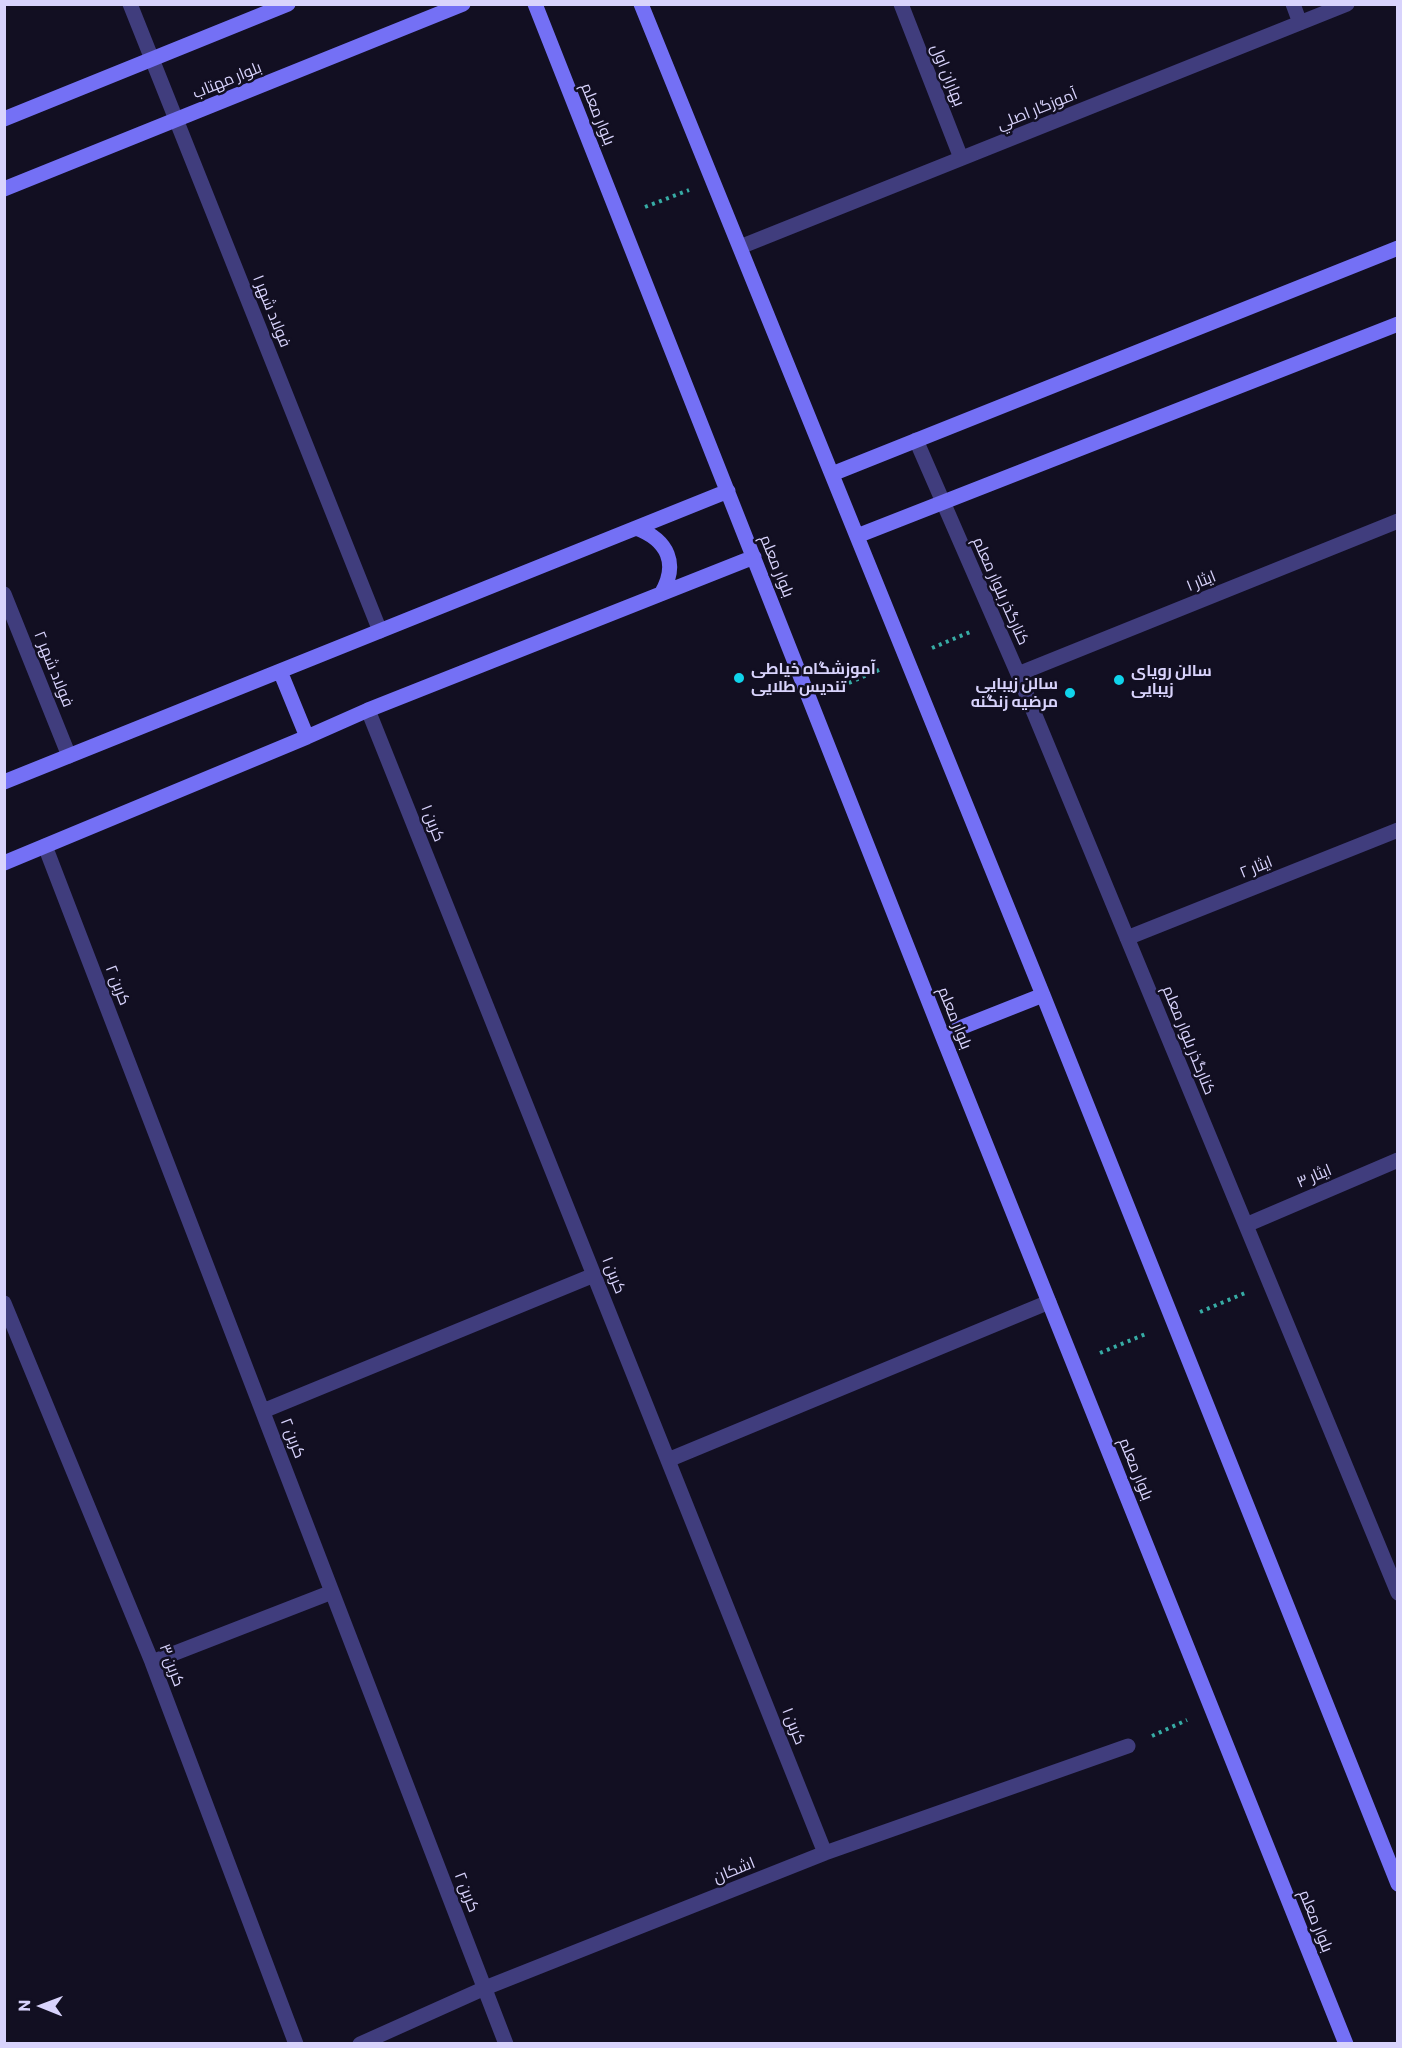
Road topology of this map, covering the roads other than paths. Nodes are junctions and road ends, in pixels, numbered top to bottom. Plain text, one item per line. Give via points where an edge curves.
1 (130, 4) edge
2 (288, 4) edge
3 (463, 4) edge
4 (535, 4) edge
5 (641, 4) edge
6 (901, 4) edge
7 (1293, 4) edge
8 (1347, 4) edge
9 (1300, 23) junction
10 (152, 59) junction
11 (4, 118) edge
12 (176, 120) junction
13 (961, 159) junction
14 (4, 189) edge
15 (740, 247) junction
16 (1398, 248) edge
17 (1398, 324) edge
18 (916, 440) junction
19 (832, 474) junction
20 (728, 491) junction
21 (943, 502) junction
22 (1398, 521) edge
23 (636, 528) junction
24 (857, 536) junction
25 (753, 557) junction
26 (4, 594) edge
27 (661, 594) junction
28 (380, 631) junction
29 (280, 671) junction
30 (1018, 674) junction
31 (368, 710) junction
32 (307, 737) junction
33 (69, 756) junction
34 (4, 782) edge
35 (1398, 830) edge
36 (45, 846) junction
37 (4, 863) edge
38 (1127, 938) junction
39 (1043, 995) junction
40 (942, 1035) junction
41 (1398, 1160) edge
42 (1245, 1225) junction
43 (594, 1275) junction
44 (1049, 1302) junction
45 (4, 1303) edge
46 (263, 1411) junction
47 (668, 1460) junction
48 (332, 1592) junction
49 (1398, 1593) edge
50 (152, 1662) junction
51 (1128, 1746) road end
52 (825, 1853) junction
53 (1398, 1884) edge
54 (485, 1988) junction
55 (296, 2043) edge
56 (360, 2043) edge
57 (506, 2043) edge
58 (1346, 2043) edge

1 - 10 street, فولاد شهر ۱
2 - 10 main road
3 - 12 main road, بلوار مهتاب
4 - 20 main road, بلوار معلم
5 - 15 main road
6 - 13 street, بهاران اول
7 - 9 street
8 - 9 street, آموزگار اصلي
9 - 13 street, آموزگار اصلي
10 - 11 main road
10 - 12 street, فولاد شهر ۱
12 - 14 main road, بلوار مهتاب
12 - 28 street, فولاد شهر ۱
13 - 15 street, آموزگار اصلي
15 - 19 main road
16 - 18 main road
17 - 21 main road
18 - 19 main road
18 - 21 street, کنارگذر بلوار معلم
19 - 24 main road
20 - 23 main road
20 - 25 main road, بلوار معلم
21 - 24 main road
21 - 30 street, کنارگذر بلوار معلم
22 - 30 street, ایثار ۱
23 - 27 main road via 655,537 667,554 668,582
23 - 28 main road
24 - 39 main road
25 - 27 main road
25 - 40 main road, بلوار معلم
26 - 33 street, فولاد شهر ۲
27 - 31 main road
28 - 29 main road
29 - 32 main road
29 - 33 main road
30 - 38 street, کنارگذر بلوار معلم
31 - 32 main road
31 - 43 street, کربن ۱
32 - 36 main road
33 - 34 main road
35 - 38 street, ایثار ۲
36 - 37 main road
36 - 46 street, کربن ۲
38 - 42 street, کنارگذر بلوار معلم
39 - 40 main road
39 - 53 main road
40 - 44 main road, بلوار معلم
41 - 42 street, ایثار ۳
42 - 49 street, کنارگذر بلوار معلم
43 - 46 street
43 - 47 street, کربن ۱
44 - 47 street
44 - 58 main road, بلوار معلم
45 - 50 street, کربن ۳
46 - 48 street, کربن ۲
47 - 52 street, کربن ۱
48 - 50 street
48 - 54 street, کربن ۲
50 - 55 street, کربن ۳
51 - 52 street, اشکان
52 - 54 street, اشکان
54 - 56 street, اشکان
54 - 57 street, کربن ۲

